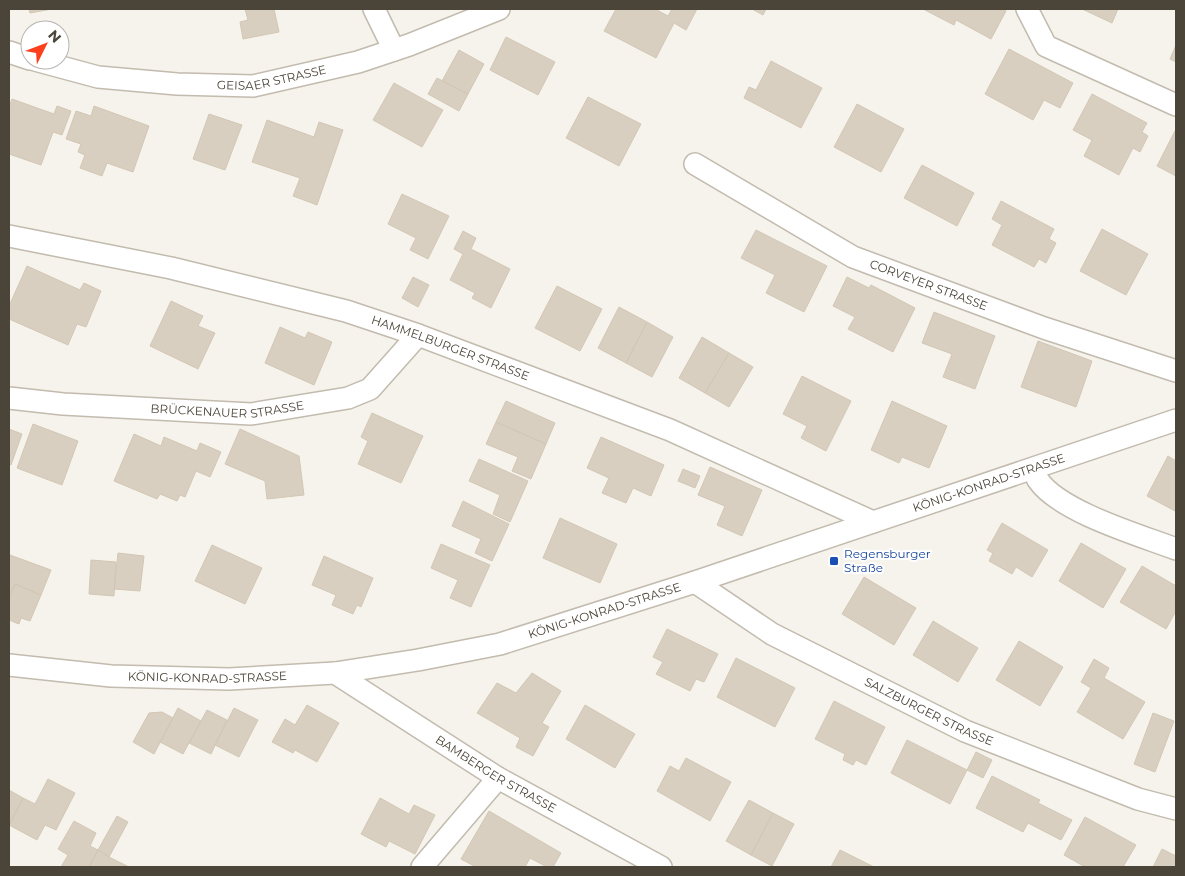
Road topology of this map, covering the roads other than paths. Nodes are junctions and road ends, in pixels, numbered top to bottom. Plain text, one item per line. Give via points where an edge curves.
1 (374, 9) edge
2 (499, 9) edge
3 (1027, 9) edge
4 (394, 50) junction
5 (70, 69) edge
6 (1176, 105) edge
7 (695, 164) dead end
8 (9, 236) edge
9 (418, 335) junction
10 (1176, 371) edge
11 (9, 398) edge
12 (1176, 420) edge
13 (1034, 469) junction
14 (873, 522) junction
15 (1176, 549) edge
16 (695, 582) junction
17 (9, 665) edge
18 (335, 672) junction
19 (498, 778) junction
20 (1176, 810) edge
21 (422, 867) edge
22 (661, 867) edge

1 - 4 street
2 - 4 street, GEISAER STRASSE
3 - 6 street via 1046,46
4 - 5 street, GEISAER STRASSE via 358,62 253,86 98,77
7 - 10 street, CORVEYER STRASSE via 853,257 1044,328
8 - 9 street, HAMMELBURGER STRASSE via 171,268 346,311
9 - 11 street, BRÜCKENAUER STRASSE via 370,389 348,398 251,414
9 - 14 street, HAMMELBURGER STRASSE via 670,430
12 - 13 street, KÖNIG-KONRAD-STRASSE
13 - 14 street, KÖNIG-KONRAD-STRASSE
13 - 15 street via 1038,480 1058,500 1090,516
14 - 16 street, KÖNIG-KONRAD-STRASSE
16 - 18 street, KÖNIG-KONRAD-STRASSE via 500,644
16 - 20 street, SALZBURGER STRASSE via 772,634 965,731 1138,800
17 - 18 street, KÖNIG-KONRAD-STRASSE via 170,679 229,680
18 - 19 street, BAMBERGER STRASSE
19 - 21 street
19 - 22 street, BAMBERGER STRASSE

